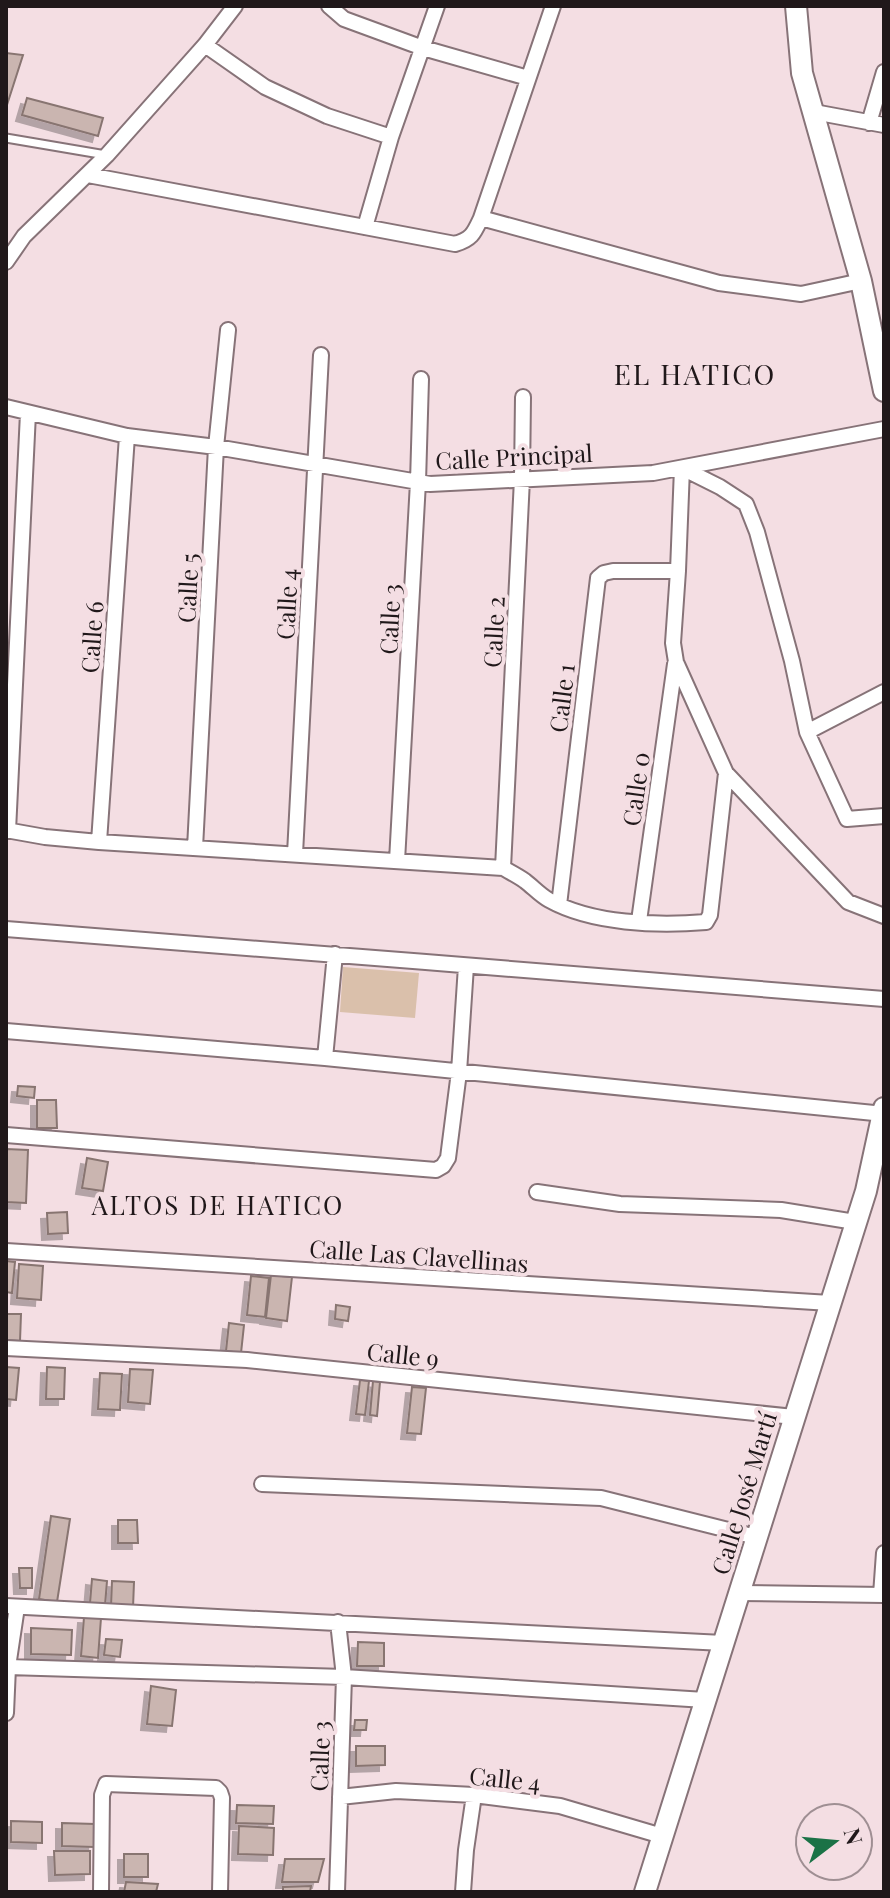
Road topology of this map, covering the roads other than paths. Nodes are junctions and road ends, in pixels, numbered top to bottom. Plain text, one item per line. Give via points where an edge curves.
1 (235, 6) edge
2 (329, 6) edge
3 (437, 6) edge
4 (553, 6) edge
5 (796, 6) edge
6 (205, 45) junction
7 (423, 48) junction
8 (884, 72) edge
9 (528, 78) junction
10 (814, 112) junction
11 (877, 124) edge
12 (391, 137) junction
13 (6, 138) edge
14 (107, 155) junction
15 (88, 175) junction
16 (481, 218) junction
17 (365, 227) junction
18 (6, 233) edge
19 (24, 236) junction
20 (6, 262) edge
21 (861, 281) junction
22 (228, 330) dead end
23 (321, 355) dead end
24 (421, 379) dead end
25 (884, 391) edge
26 (523, 397) dead end
27 (6, 407) edge
28 (28, 413) junction
29 (884, 429) edge
30 (127, 436) junction
31 (216, 447) junction
32 (315, 463) junction
33 (682, 468) junction
34 (522, 479) junction
35 (418, 482) junction
36 (678, 571) junction
37 (676, 662) junction
38 (884, 692) edge
39 (807, 732) junction
40 (726, 773) junction
41 (884, 816) edge
42 (7, 830) edge
43 (99, 842) junction
44 (195, 848) junction
45 (295, 854) junction
46 (397, 861) junction
47 (503, 868) junction
48 (559, 905) junction
49 (884, 916) edge
50 (639, 921) junction
51 (6, 929) edge
52 (335, 954) junction
53 (466, 966) junction
54 (884, 999) edge
55 (6, 1031) edge
56 (325, 1058) junction
57 (459, 1072) junction
58 (884, 1112) edge
59 (6, 1135) edge
60 (875, 1190) edge
61 (537, 1192) dead end
62 (855, 1222) junction
63 (6, 1251) edge
64 (830, 1303) junction
65 (6, 1348) edge
66 (794, 1417) junction
67 (262, 1484) dead end
68 (756, 1537) junction
69 (884, 1553) edge
70 (739, 1593) junction
71 (882, 1595) edge
72 (11, 1606) edge
73 (338, 1622) junction
74 (723, 1643) junction
75 (8, 1667) edge
76 (344, 1677) junction
77 (705, 1700) junction
78 (6, 1713) edge
79 (474, 1795) junction
80 (340, 1797) junction
81 (662, 1836) junction
82 (101, 1892) edge
83 (220, 1892) edge
84 (337, 1892) edge
85 (463, 1892) edge
86 (645, 1892) edge

1 - 6 street
2 - 7 street via 344,19
3 - 7 street
4 - 9 street
5 - 10 main road via 802,73
6 - 12 street via 265,87 327,116
6 - 14 street
7 - 9 street
7 - 12 street
8 - 11 street
9 - 16 street
10 - 11 street
10 - 21 main road
12 - 17 street
13 - 14 lane
14 - 15 street
15 - 17 street
15 - 19 street
16 - 17 street via 472,236 455,244
16 - 21 street via 719,283 801,294
18 - 19 street
19 - 20 street
21 - 25 main road
22 - 31 street, Calle 5
23 - 32 street, Calle 4
24 - 35 street, Calle 3
26 - 34 street, Calle 2
27 - 28 street, Calle Principal
28 - 30 street, Calle Principal
28 - 42 street
29 - 33 street, Calle Principal
30 - 31 street, Calle Principal
30 - 43 street, Calle 6
31 - 32 street, Calle Principal
31 - 44 street, Calle 5
32 - 35 street, Calle Principal
32 - 45 street, Calle 4
33 - 34 street, Calle Principal
33 - 36 street
33 - 39 street via 746,504
34 - 35 street, Calle Principal
34 - 47 street, Calle 2
35 - 46 street, Calle 3
36 - 37 street
36 - 48 street, Calle 1 via 613,571 598,578
37 - 40 street
37 - 50 street, Calle 0
38 - 39 street
39 - 41 street via 847,819
40 - 49 street via 848,902
40 - 50 street via 706,922
42 - 43 street
43 - 44 street
44 - 45 street
45 - 46 street
46 - 47 street
47 - 48 street
48 - 50 street via 603,920
51 - 52 street
52 - 53 street
52 - 56 street
53 - 54 street
53 - 57 street
55 - 56 street
56 - 57 street
57 - 58 street
57 - 59 street via 448,1158 436,1170
58 - 60 main road, Calle José Martí
60 - 62 main road, Calle José Martí
61 - 62 street via 620,1204 781,1210
62 - 64 main road, Calle José Martí
63 - 64 street, Calle Las Clavellinas
64 - 66 main road, Calle José Martí
65 - 66 street, Calle 9 via 247,1360
66 - 68 main road, Calle José Martí
67 - 68 street via 601,1498
68 - 70 main road, Calle José Martí
69 - 71 street
70 - 71 street
70 - 74 main road, Calle José Martí
72 - 73 street
72 - 75 street
73 - 74 street
73 - 76 street, Calle 3
74 - 77 main road, Calle José Martí
75 - 76 street
75 - 78 street
76 - 77 street
76 - 80 street, Calle 3
77 - 81 main road, Calle José Martí
79 - 80 street, Calle 4 via 396,1791
79 - 81 street, Calle 4 via 560,1806
79 - 85 street
80 - 84 street, Calle 3
81 - 86 main road, Calle José Martí
82 - 83 street via 106,1784 216,1788 222,1798

